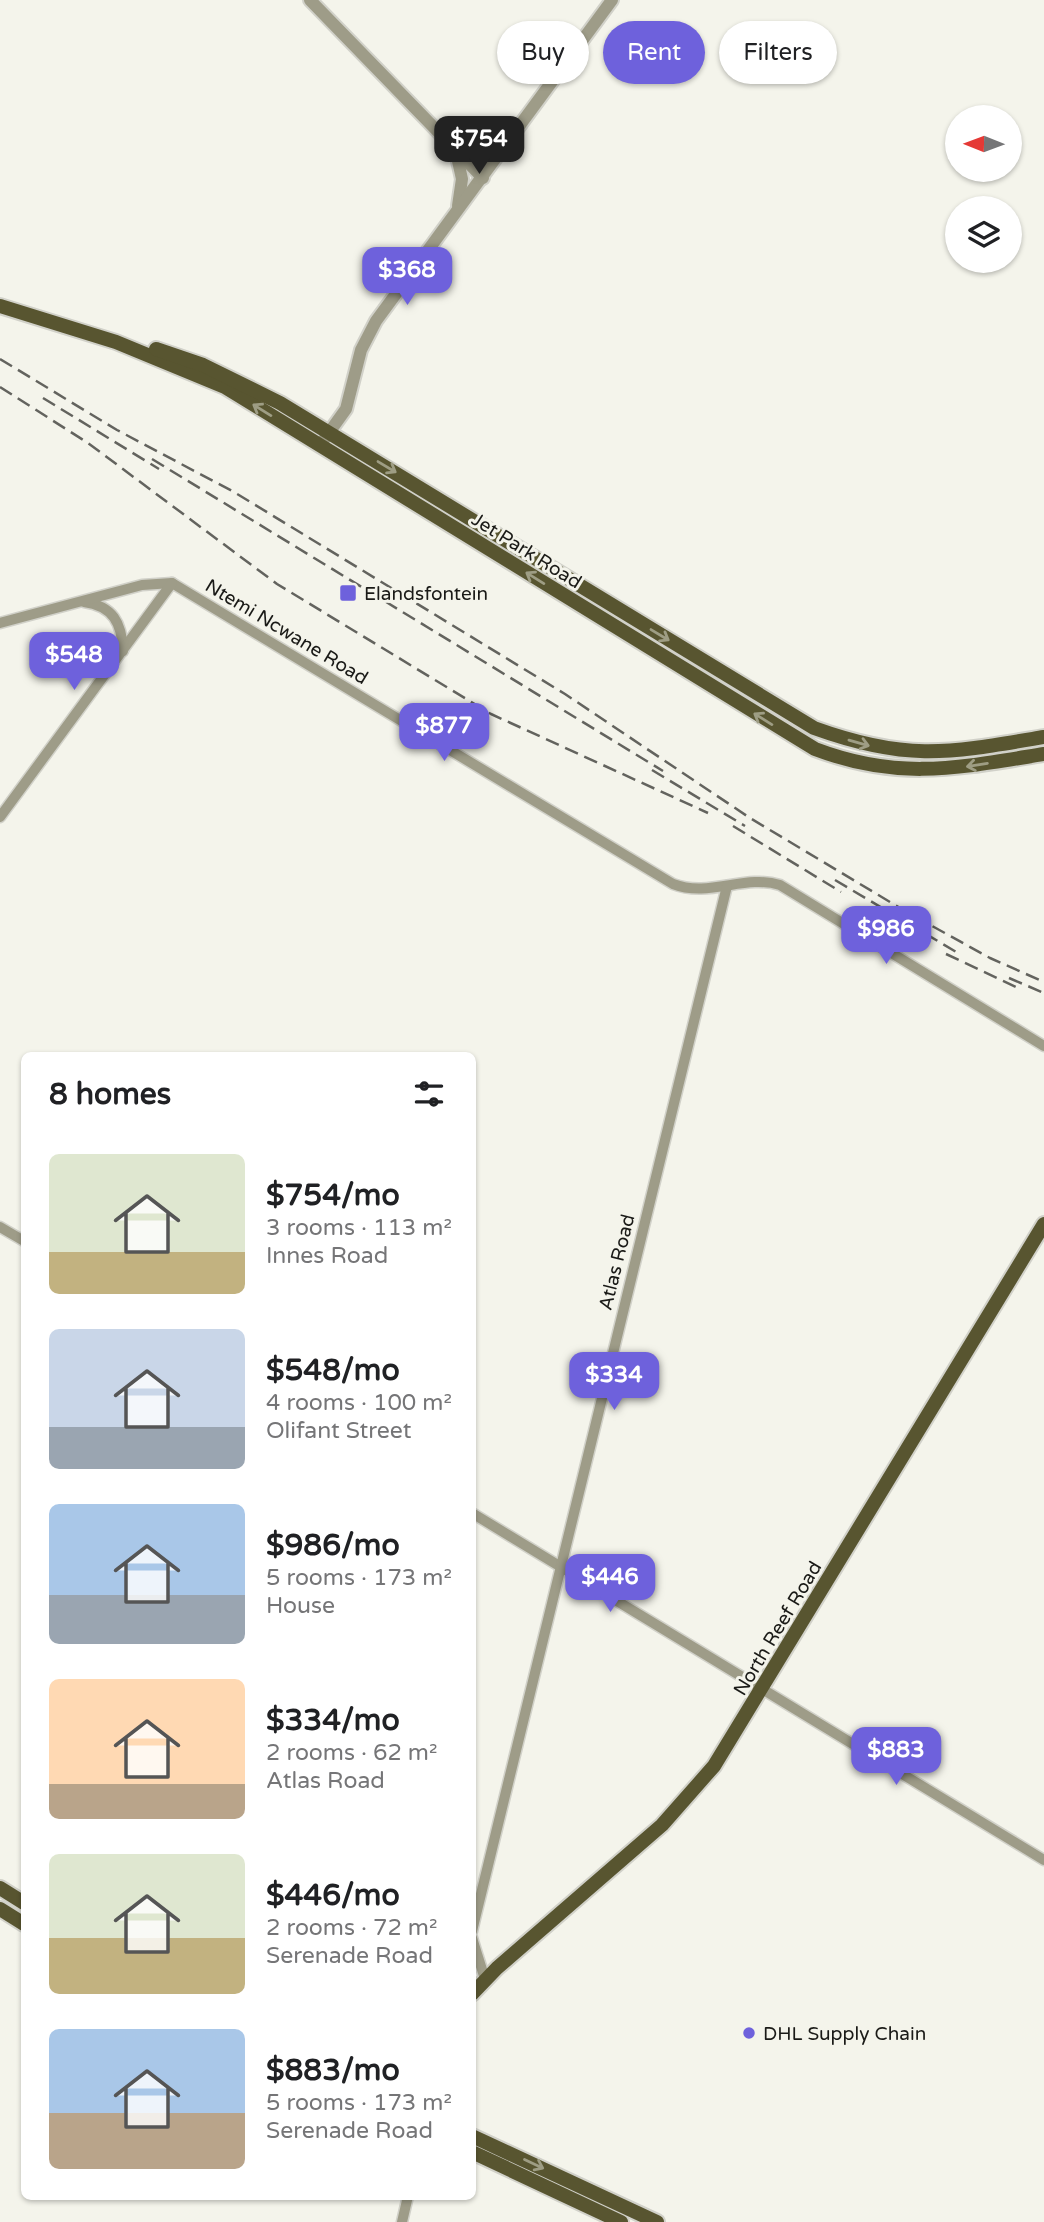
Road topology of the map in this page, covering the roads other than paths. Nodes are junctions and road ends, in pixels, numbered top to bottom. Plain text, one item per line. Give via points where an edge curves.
1 (310, 0) edge
2 (320, 0) edge
3 (612, 0) edge
4 (509, 142) junction
5 (456, 145) junction
6 (486, 175) junction
7 (458, 210) junction
8 (0, 300) edge
9 (0, 306) edge
10 (328, 431) junction
11 (321, 445) junction
12 (172, 583) junction
13 (77, 601) junction
14 (0, 623) edge
15 (123, 652) junction
16 (1041, 736) edge
17 (1041, 755) edge
18 (1, 814) edge
19 (727, 886) junction
20 (1044, 1046) edge
21 (1044, 1224) edge
22 (0, 1227) edge
23 (21, 1239) edge
24 (476, 1515) edge
25 (561, 1567) junction
26 (764, 1688) junction
27 (1044, 1860) edge
28 (0, 1888) edge
29 (21, 1901) edge
30 (0, 1909) edge
31 (476, 1915) edge
32 (21, 1922) edge
33 (476, 1951) edge
34 (485, 1979) junction
35 (476, 1989) edge
36 (476, 2139) edge
37 (476, 2152) edge
38 (497, 2155) junction
39 (407, 2200) edge
40 (402, 2222) edge
41 (621, 2222) edge
42 (657, 2222) edge

1 - 5 street
2 - 5 street
3 - 4 street
4 - 5 street via 479,151
4 - 6 street
5 - 6 street
5 - 7 street via 462,179
6 - 7 street
7 - 10 street via 370,330 349,401
8 - 10 main road, Jet Park Road via 203,365
11 -> 9 main road, Jet Park Road via 204,378 116,342
10 - 11 street
10 -> 16 main road, Jet Park Road via 814,728 861,744 918,753 945,753
17 -> 11 main road, Jet Park Road via 905,771 815,749
12 - 13 street
12 - 15 street
12 - 19 street, Ntemi Ncwane Road via 673,884 698,890
13 - 14 street
13 - 15 street via 109,610 122,631
15 - 18 street
19 - 20 street, Ntemi Ncwane Road via 762,882 785,887
19 - 25 street, Atlas Road
21 - 26 main road, North Reef Road
22 - 23 street
24 - 25 street
25 - 26 street
25 - 31 street, Atlas Road
26 - 27 street
26 - 34 main road, North Reef Road via 730,1744 685,1802
28 - 29 main road
30 - 32 main road
33 - 34 street
34 - 35 main road, North Reef Road
36 - 38 main road
37 - 38 main road
38 - 41 main road
38 -> 42 main road
39 - 40 street

